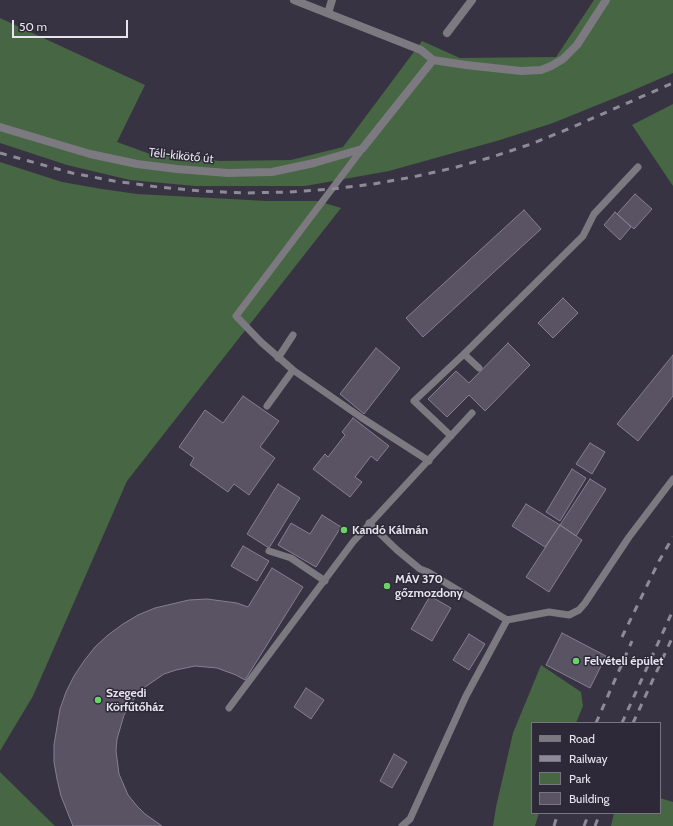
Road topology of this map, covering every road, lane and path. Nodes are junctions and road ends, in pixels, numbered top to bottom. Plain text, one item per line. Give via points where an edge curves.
1 (294, 0) edge
2 (332, 0) edge
3 (472, 0) edge
4 (606, 0) edge
5 (328, 13) junction
6 (447, 33) dead end
7 (433, 60) junction
8 (0, 126) edge
9 (362, 149) junction
10 (638, 167) dead end
11 (293, 335) dead end
12 (464, 354) junction
13 (278, 358) junction
14 (479, 368) dead end
15 (293, 370) junction
16 (267, 406) dead end
17 (472, 413) dead end
18 (452, 436) junction
19 (429, 461) junction
20 (673, 479) edge
21 (369, 523) junction
22 (269, 551) dead end
23 (325, 581) junction
24 (507, 620) junction
25 (229, 708) dead end
26 (402, 826) edge

1 - 5 street
2 - 5 street
3 - 6 street
4 - 7 street via 577,45 563,59 541,70 521,71 466,66
5 - 7 street via 421,50
7 - 9 street
8 - 9 street, Téli-kikötő út via 90,154 137,164 228,173 272,172
9 - 13 lane via 236,316
10 - 12 lane via 594,214 583,236
11 - 13 lane
12 - 14 lane
12 - 18 lane via 414,401
13 - 15 lane
15 - 16 lane
15 - 19 lane
17 - 18 lane
18 - 19 lane
19 - 21 lane
20 - 24 lane via 579,610 569,615 549,612
21 - 23 lane
21 - 24 lane via 420,569
22 - 23 lane via 291,558
23 - 25 lane
24 - 26 lane via 466,696 410,819

